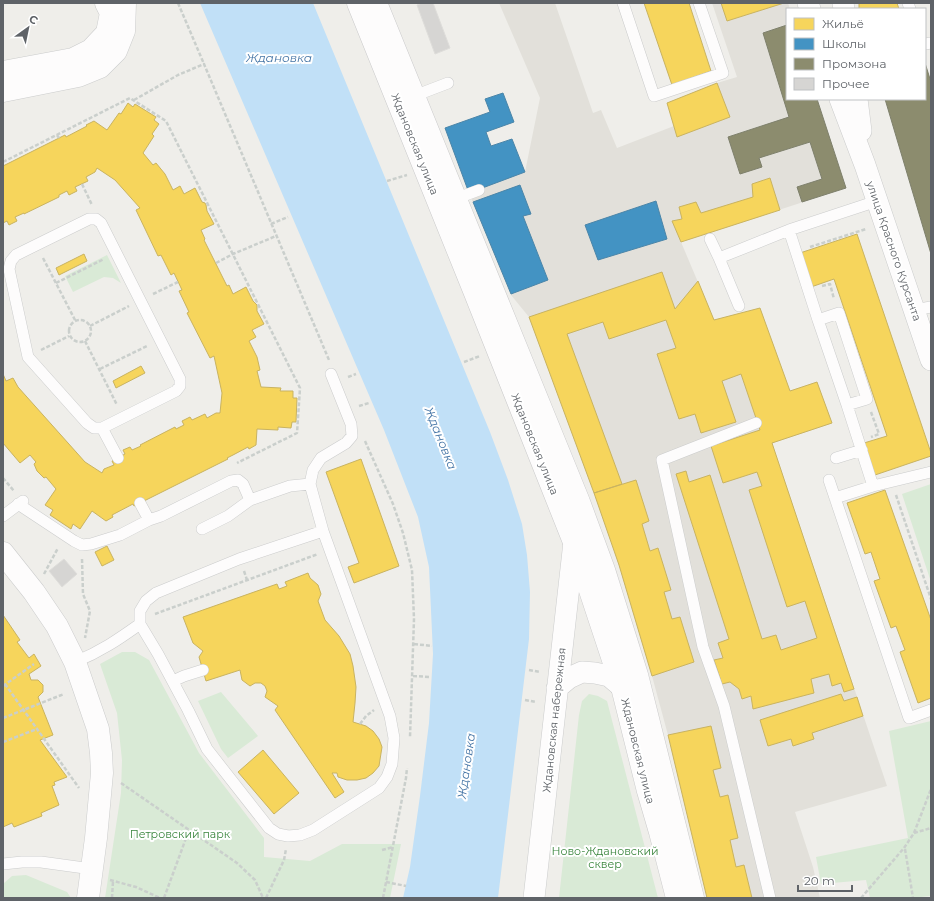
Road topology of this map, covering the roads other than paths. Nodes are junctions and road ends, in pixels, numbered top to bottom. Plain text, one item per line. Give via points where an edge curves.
1 (106, 3) edge
2 (126, 3) edge
3 (358, 3) edge
4 (376, 3) edge
5 (623, 3) edge
6 (699, 3) edge
7 (3, 72) edge
8 (448, 82) dead end
9 (3, 91) edge
10 (414, 96) junction
11 (840, 100) edge
12 (857, 100) edge
13 (865, 166) junction
14 (479, 190) dead end
15 (455, 199) junction
16 (877, 201) junction
17 (789, 230) junction
18 (710, 239) dead end
19 (719, 258) junction
20 (739, 306) dead end
21 (923, 309) edge
22 (818, 320) junction
23 (931, 360) edge
24 (331, 374) road end
25 (847, 405) junction
26 (756, 423) dead end
27 (102, 428) junction
28 (860, 445) junction
29 (118, 458) dead end
30 (836, 458) dead end
31 (931, 472) edge
32 (829, 480) dead end
33 (310, 484) junction
34 (873, 486) junction
35 (835, 498) junction
36 (250, 500) junction
37 (140, 503) dead end
38 (3, 516) edge
39 (149, 520) junction
40 (202, 529) dead end
41 (323, 531) junction
42 (574, 542) junction
43 (7, 564) edge
44 (140, 624) junction
45 (80, 653) junction
46 (203, 670) dead end
47 (173, 682) junction
48 (622, 687) junction
49 (557, 688) junction
50 (931, 710) edge
51 (3, 864) edge
52 (99, 874) junction
53 (88, 898) edge
54 (534, 898) edge
55 (677, 898) edge
56 (693, 898) edge
57 (770, 898) edge

1 - 7 main road via 111,13 107,33 91,50 73,59
2 - 9 main road via 124,31 116,51 100,67 78,76
3 - 42 main road, Ждановская улица
4 - 10 main road, Ждановская улица
5 - 6 lane via 654,96 723,73
8 - 10 lane
10 - 15 main road, Ждановская улица
11 - 13 street, улица Красного Курсанта
12 - 13 street, улица Красного Курсанта
13 - 16 street, улица Красного Курсанта
14 - 15 lane
15 - 56 main road, Ждановская улица via 579,502 604,570 637,675
16 - 17 lane
16 - 21 street, улица Красного Курсанта
17 - 19 lane
17 - 22 lane
18 - 19 lane
19 - 20 lane
21 - 23 street, улица Красного Курсанта
22 - 25 lane
22 - 25 lane via 839,313 867,399
24 - 33 lane via 351,424 352,436 346,443 322,458 313,470
25 - 28 lane
26 - 57 lane via 662,460 703,646 724,706
27 - 27 lane via 94,428 87,423 28,357 9,269 16,255 89,219 96,219 102,223 180,379 180,386 176,391
27 - 29 lane
28 - 30 lane
28 - 34 lane
31 - 34 lane
32 - 35 lane
33 - 36 lane via 290,486
33 - 41 lane
34 - 35 lane
35 - 50 lane via 909,718
36 - 39 lane via 243,484 238,480 231,480
36 - 40 lane via 228,516
37 - 39 lane
38 - 39 lane via 20,502 82,545 120,535
41 - 44 lane via 239,559 156,593 146,601 140,611
41 - 47 lane via 390,716 394,738 392,764 379,788 313,830 300,835 278,834 269,828 207,749
42 - 48 main road, Ждановская улица
42 - 49 street, Ждановская набережная
43 - 45 main road via 34,592 57,626
44 - 45 lane via 89,656
44 - 47 lane
45 - 52 main road via 102,753
46 - 47 lane
48 - 49 street via 609,676 582,672
48 - 55 main road, Ждановская улица
49 - 54 street, Ждановская набережная
51 - 52 lane via 40,862
52 - 53 main road

